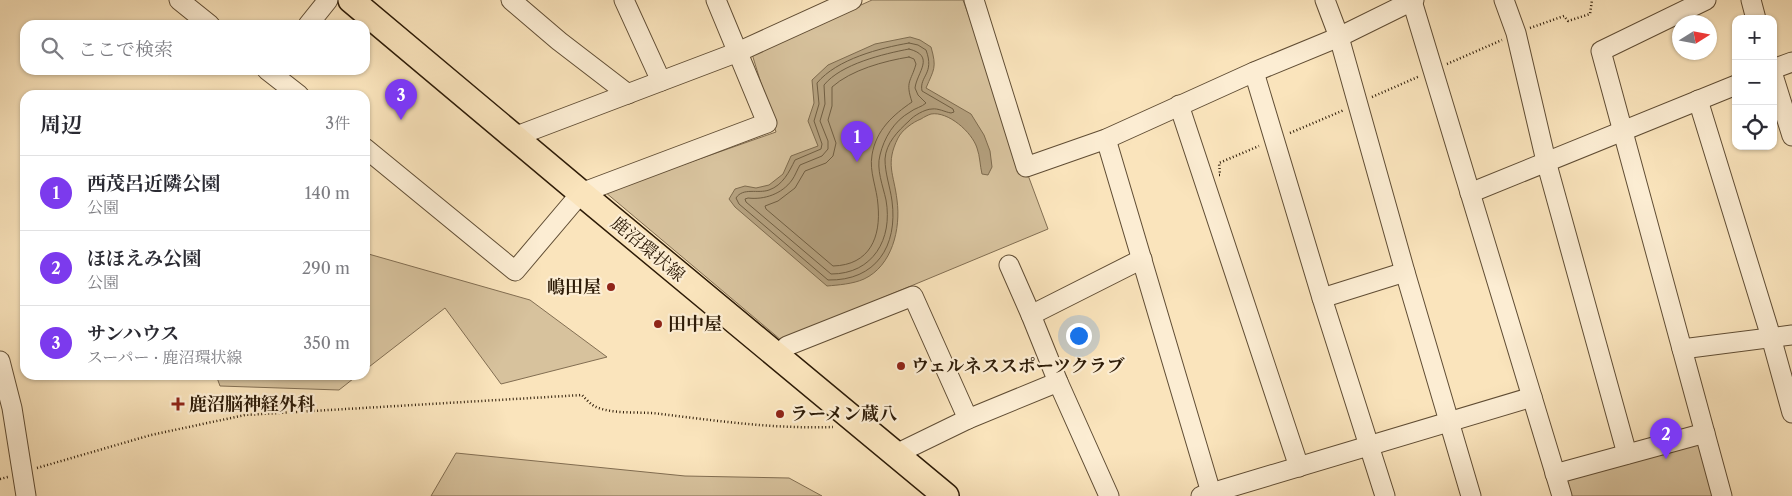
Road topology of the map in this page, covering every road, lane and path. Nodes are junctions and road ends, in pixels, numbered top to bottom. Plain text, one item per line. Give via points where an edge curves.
1 (179, 0) edge
2 (328, 0) edge
3 (351, 0) edge
4 (511, 0) edge
5 (624, 0) edge
6 (716, 0) edge
7 (852, 0) edge
8 (974, 0) edge
9 (1325, 0) edge
10 (1504, 0) edge
11 (1592, 0) edge
12 (1706, 0) edge
13 (1751, 0) edge
14 (1413, 1) edge
15 (1755, 15) edge
16 (204, 20) edge
17 (312, 20) edge
18 (1516, 34) junction
19 (1339, 36) junction
20 (738, 52) junction
21 (1792, 62) edge
22 (1777, 68) edge
23 (1254, 72) junction
24 (275, 75) edge
25 (660, 81) junction
26 (1732, 87) edge
27 (1777, 88) edge
28 (293, 90) edge
29 (628, 94) junction
30 (1698, 100) junction
31 (1358, 104) junction
32 (1179, 105) junction
33 (1622, 131) junction
34 (1792, 136) edge
35 (514, 138) junction
36 (1106, 139) junction
37 (1275, 140) junction
38 (370, 152) edge
39 (1546, 162) junction
40 (1204, 182) junction
41 (581, 193) junction
42 (1470, 193) junction
43 (1142, 259) junction
44 (1009, 265) dead end
45 (1404, 272) junction
46 (1322, 298) junction
47 (1031, 315) junction
48 (1792, 335) edge
49 (1771, 337) junction
50 (1682, 349) junction
51 (778, 357) junction
52 (0, 361) edge
53 (1058, 382) junction
54 (1532, 397) junction
55 (1792, 413) edge
56 (968, 419) junction
57 (1449, 421) junction
58 (862, 426) junction
59 (1705, 433) junction
60 (1369, 446) junction
61 (896, 454) junction
62 (1627, 454) junction
63 (1299, 466) junction
64 (24, 472) junction
65 (1555, 474) junction
66 (1208, 495) edge
67 (26, 496) edge
68 (946, 496) edge
69 (1109, 496) edge
70 (1385, 496) edge
71 (1471, 496) edge
72 (1562, 496) edge
73 (1722, 496) edge

1 - 16 street
2 - 17 street
3 - 35 main road, 鹿沼環状線
4 - 29 street
5 - 25 street
6 - 20 street
7 - 20 street
8 - 36 street via 1026,167
9 - 19 street
10 - 18 street
11 - 18 path via 1590,14 1568,21 1564,16
12 - 33 street via 1601,51
13 - 15 street
14 - 19 street
14 - 42 street
18 - 39 street
19 - 23 street
19 - 31 street
20 - 25 street
20 - 41 street via 767,123
21 - 22 street
23 - 32 street
23 - 37 street
24 - 28 street
25 - 29 street
26 - 30 street
27 - 34 street
29 - 35 street
30 - 33 street
30 - 49 street
31 - 37 path
31 - 45 street
32 - 36 street
32 - 40 street
33 - 39 street
33 - 50 street
35 - 41 main road, 鹿沼環状線
36 - 43 street
37 - 40 path via 1219,163 1220,174
37 - 46 street
38 - 41 street via 515,271
39 - 42 street
39 - 62 street
40 - 63 street
41 - 51 main road, 鹿沼環状線
42 - 54 street
43 - 47 street
43 - 66 street
44 - 47 street
45 - 46 street
45 - 57 street
46 - 60 street
47 - 53 street
48 - 49 street
49 - 50 street
49 - 55 street
50 - 59 street
51 - 56 street via 787,346 913,296
51 - 58 main road, 鹿沼環状線
52 - 64 street
53 - 56 street
53 - 69 street
54 - 57 street
54 - 65 street
56 - 61 street
57 - 60 street
57 - 71 street
58 - 61 main road, 鹿沼環状線
58 - 64 path via 800,428 618,411 595,407 582,395 417,404 245,415 150,434
59 - 62 street
59 - 73 street
60 - 63 street
60 - 70 street
61 - 68 main road, 鹿沼環状線
62 - 65 street
63 - 66 street
64 - 67 street
65 - 72 street

